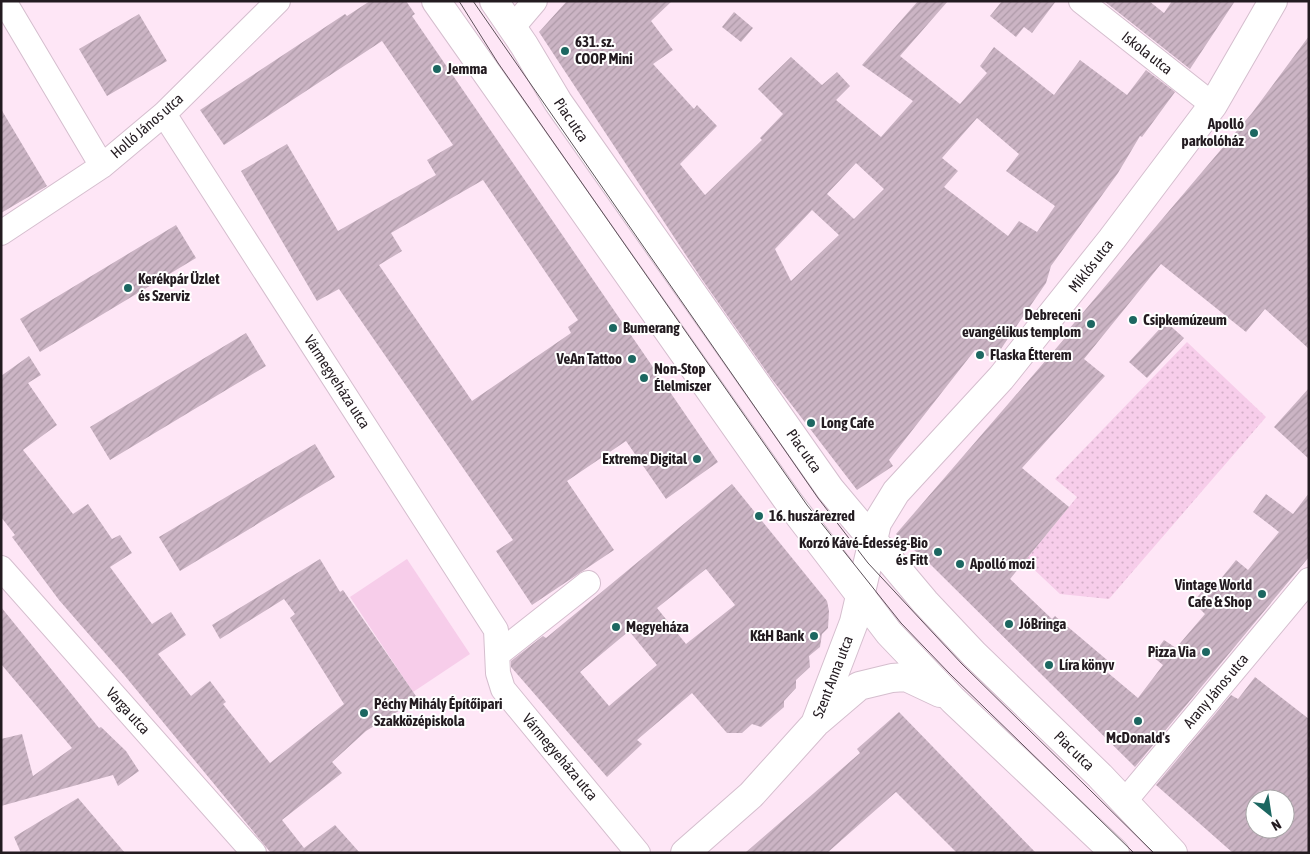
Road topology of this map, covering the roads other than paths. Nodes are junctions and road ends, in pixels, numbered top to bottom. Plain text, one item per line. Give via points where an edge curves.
1 (4, 1) edge
2 (278, 1) edge
3 (436, 1) edge
4 (494, 1) edge
5 (534, 1) edge
6 (1081, 1) edge
7 (1273, 1) edge
8 (512, 28) junction
9 (1213, 105) junction
10 (164, 114) junction
11 (102, 166) junction
12 (1, 233) edge
13 (896, 492) junction
14 (796, 512) junction
15 (854, 518) junction
16 (873, 539) junction
17 (1, 568) edge
18 (1309, 580) edge
19 (588, 583) dead end
20 (860, 595) junction
21 (498, 654) junction
22 (953, 700) junction
23 (815, 724) junction
24 (1124, 802) junction
25 (700, 848) edge
26 (254, 853) edge
27 (638, 853) edge
28 (1115, 853) edge
29 (1173, 853) edge

1 - 11 street
2 - 10 street, Holló János utca
3 - 14 street
4 - 8 street, Piac utca
5 - 8 street
6 - 9 street, Iskola utca
7 - 9 street, Miklós utca
8 - 15 street, Piac utca via 558,102 830,489
9 - 13 street, Miklós utca via 1001,378
10 - 11 street, Holló János utca
10 - 21 street, Vármegyeháza utca via 496,630
11 - 12 street, Holló János utca
13 - 15 street
13 - 16 street, Miklós utca via 877,523
14 - 15 street via 828,523
14 - 20 street
15 - 16 street, Piac utca
16 - 20 street, Szent Anna utca
16 - 24 street, Piac utca via 925,602 974,654
17 - 26 street, Varga utca
18 - 24 street, Arany János utca
19 - 21 street
20 - 22 street via 889,633
20 - 23 street, Szent Anna utca via 854,622
21 - 27 street, Vármegyeháza utca via 498,674 503,689
22 - 23 street via 906,677 892,678 859,686
22 - 28 street
23 - 25 street, Szent Anna utca
24 - 29 street, Piac utca

